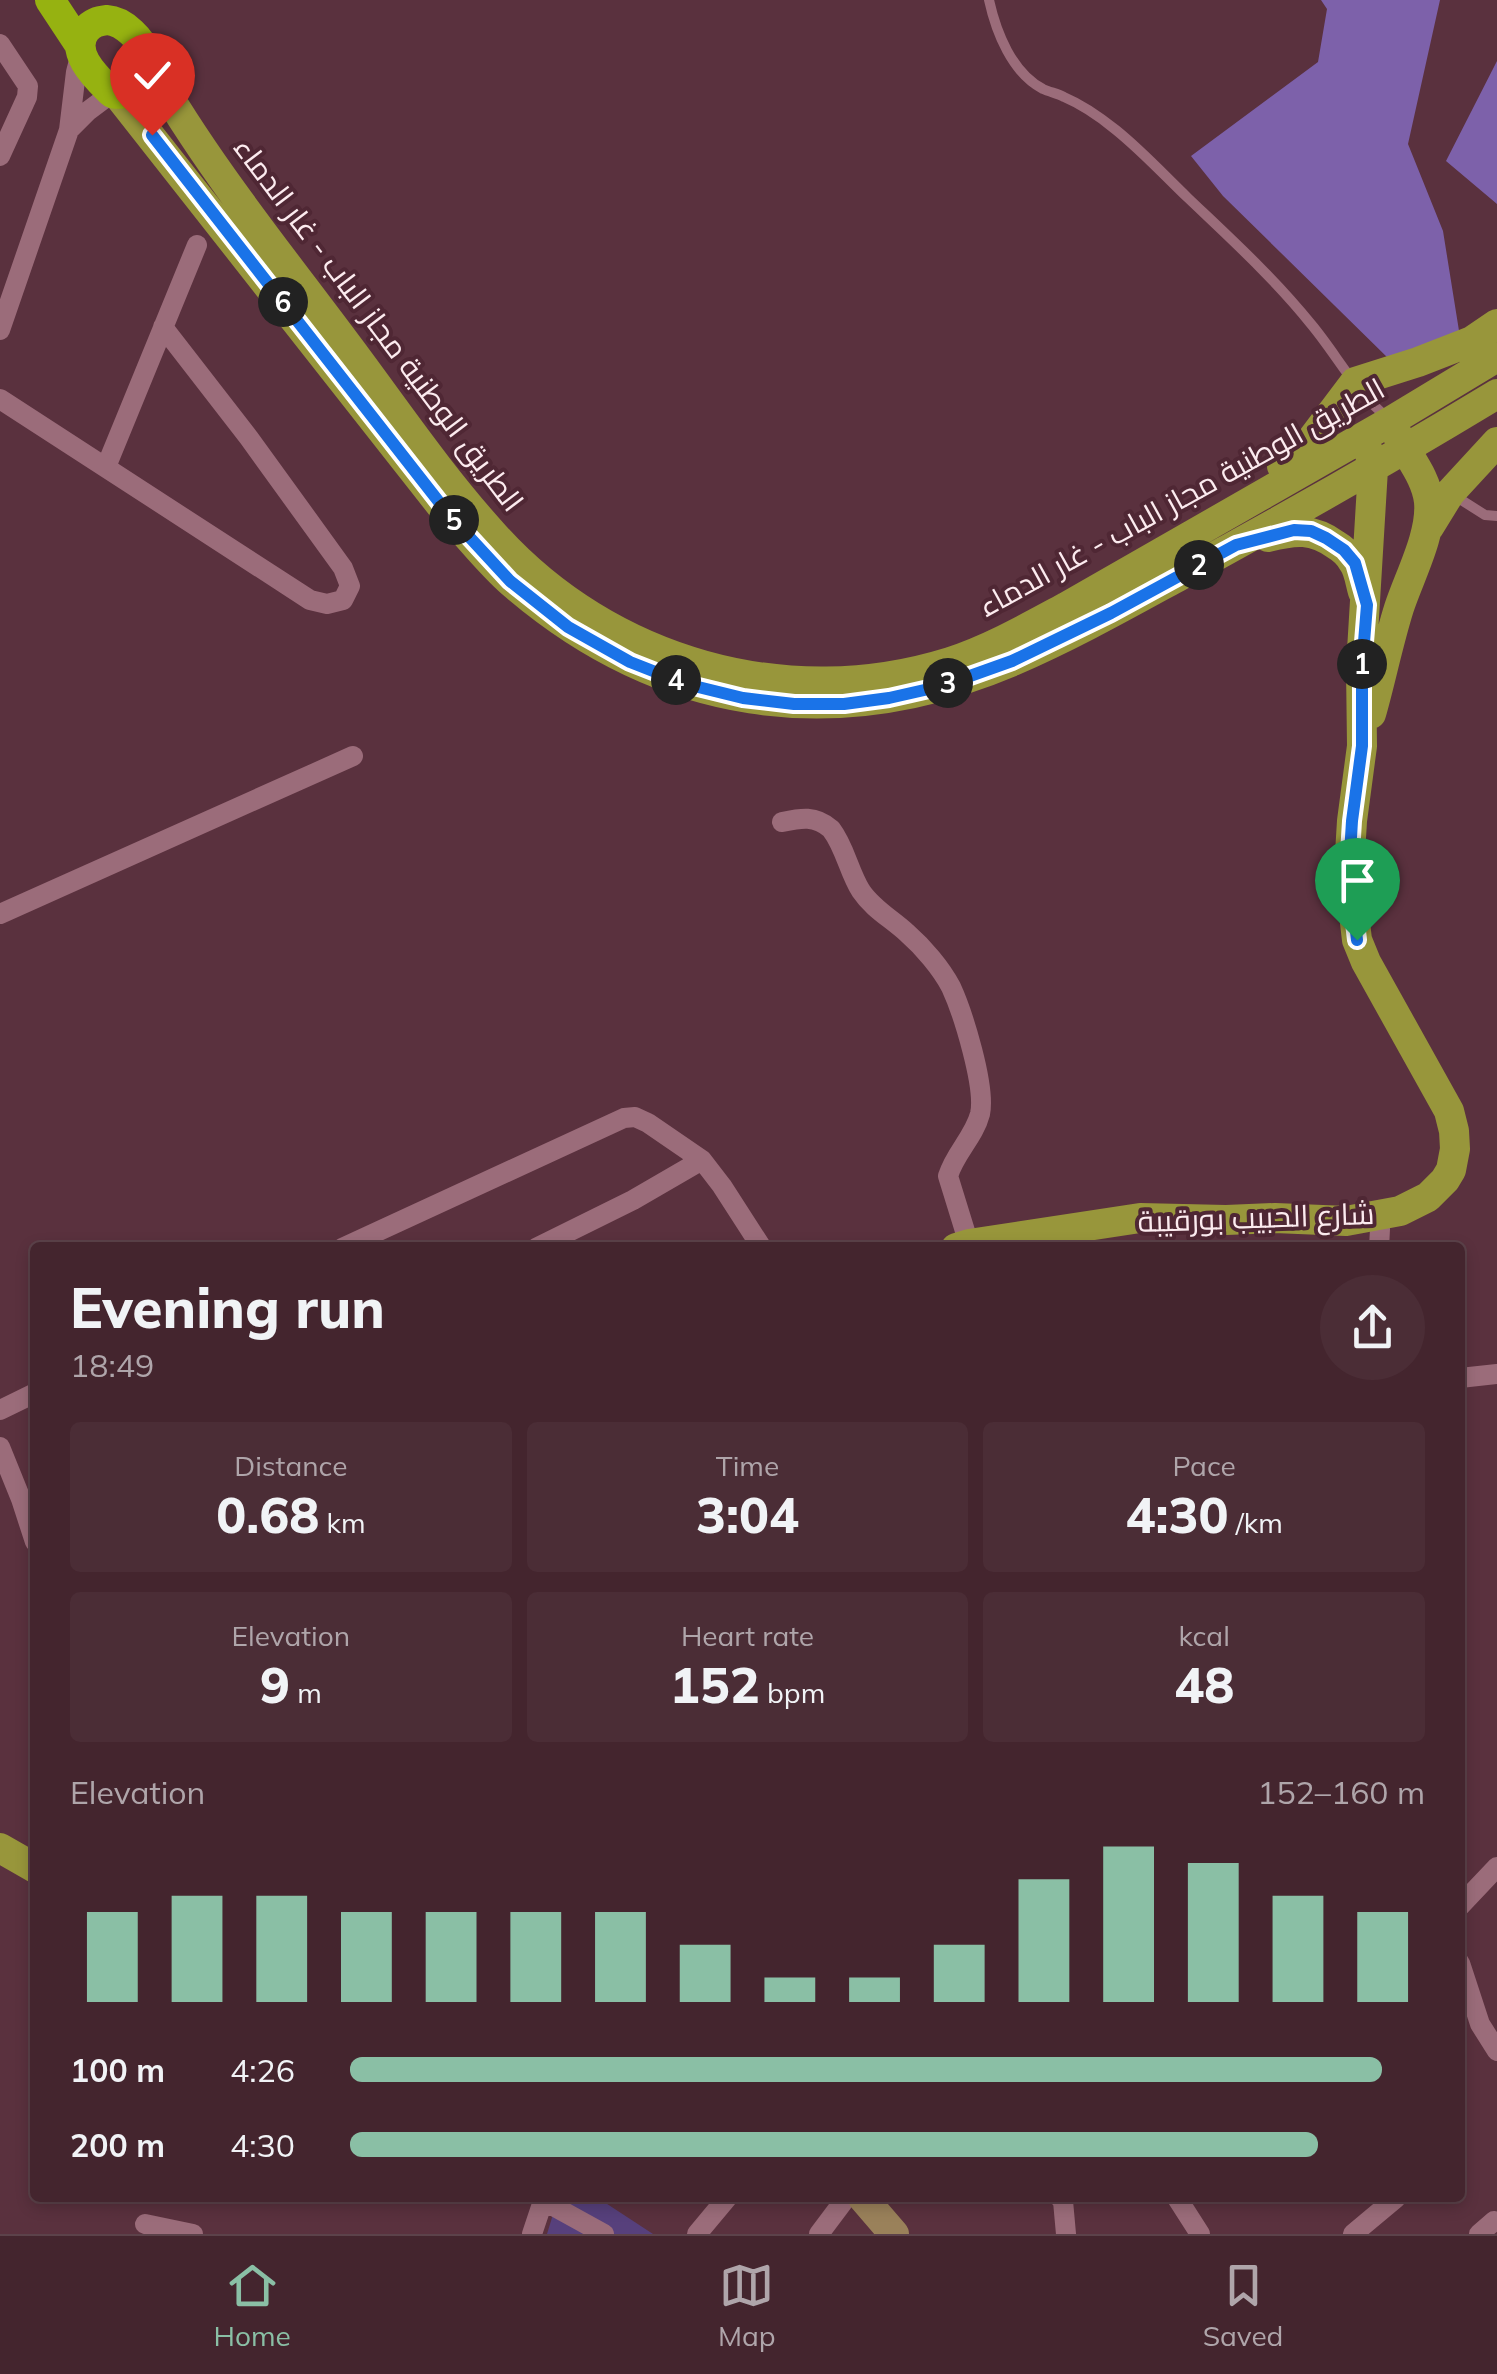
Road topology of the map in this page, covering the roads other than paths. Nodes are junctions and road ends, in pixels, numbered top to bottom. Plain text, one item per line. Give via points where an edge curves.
1 (50, 0) edge
2 (989, 0) edge
3 (107, 10) edge
4 (0, 44) edge
5 (80, 49) junction
6 (150, 66) junction
7 (115, 94) junction
8 (69, 130) junction
9 (0, 156) edge
10 (198, 245) dead end
11 (5, 297) edge
12 (1497, 324) edge
13 (163, 327) junction
14 (0, 330) edge
15 (1497, 357) edge
16 (1497, 394) edge
17 (0, 399) edge
18 (1370, 410) junction
19 (1497, 442) edge
20 (1404, 450) junction
21 (106, 467) junction
22 (1374, 469) junction
23 (1450, 493) junction
24 (1497, 516) edge
25 (1425, 534) junction
26 (1236, 545) junction
27 (1367, 605) junction
28 (1066, 607) junction
29 (1362, 746) junction
30 (353, 756) dead end
31 (782, 822) dead end
32 (0, 914) edge
33 (702, 1160) junction
34 (1376, 1216) junction
35 (355, 1242) edge
36 (548, 1242) edge
37 (758, 1242) edge
38 (962, 1242) edge
39 (988, 1242) edge
40 (1380, 1242) edge
41 (1497, 1374) edge
42 (1465, 1377) edge
43 (30, 1395) edge
44 (0, 1410) edge
45 (0, 1446) edge
46 (30, 1525) edge
47 (0, 1848) edge
48 (30, 1865) edge
49 (1497, 1866) edge
50 (0, 1872) edge
51 (30, 1887) edge
52 (1465, 1901) edge
53 (1465, 1978) edge
54 (1497, 2051) edge
55 (724, 2202) edge
56 (859, 2202) edge
57 (866, 2202) edge
58 (1063, 2202) edge
59 (1180, 2202) edge
60 (1391, 2202) edge
61 (144, 2224) dead end
62 (193, 2234) edge
63 (532, 2234) edge
64 (604, 2234) edge
65 (696, 2234) edge
66 (819, 2234) edge
67 (894, 2234) edge
68 (1066, 2234) edge
69 (1200, 2234) edge
70 (1353, 2234) edge

1 - 5 highway
2 - 18 lane via 1008,53 1026,76 1102,118 1140,149 1310,322
3 - 5 highway via 82,34
3 - 6 highway via 140,43
4 - 9 street via 28,86
5 - 7 highway
5 - 8 street
6 - 7 highway via 140,89
6 - 28 main road, الطريق الوطنية مجاز الباب - غار الدماء via 192,136 439,468 496,537 604,626 712,669 814,682 950,662
7 - 8 street
7 - 26 main road, الطريق الوطنية مجاز الباب - غار الدماء via 450,516 510,581 568,627 672,679 794,704 844,704 942,686 1012,661
8 - 11 street
10 - 13 street
11 - 14 street
12 - 18 main road via 1418,362
13 - 21 street
13 - 21 street via 343,568 350,586 343,600 310,600
15 - 18 main road, الطريق الوطنية مجاز الباب - غار الدماء
16 - 20 main road, الطريق الوطنية مجاز الباب - غار الدماء
17 - 21 street
18 - 20 main road, شارع الحبيب بورقيبة
18 - 22 main road, شارع الحبيب بورقيبة
18 - 28 main road, الطريق الوطنية مجاز الباب - غار الدماء
18 - 28 main road
19 - 23 main road
20 - 22 main road, الطريق الوطنية مجاز الباب - غار الدماء
20 - 25 main road, شارع الحبيب بورقيبة via 1429,504
22 - 26 main road, الطريق الوطنية مجاز الباب - غار الدماء
22 - 27 main road, شارع الحبيب بورقيبة
23 - 24 lane
23 - 25 main road
25 - 29 main road, شارع الحبيب بورقيبة
26 - 27 main road via 1311,531 1355,563
27 - 29 main road, شارع الحبيب بورقيبة
29 - 34 main road, شارع الحبيب بورقيبة via 1349,870 1357,940 1448,1111 1455,1149 1451,1170 1428,1198
30 - 32 street
31 - 38 street via 806,817 830,829 863,894 908,933 950,986 981,1096 972,1137 948,1176
33 - 35 street via 648,1122 624,1118
33 - 36 street
33 - 37 street
34 - 39 main road, شارع الحبيب بورقيبة via 1346,1222 1140,1218
34 - 40 street
41 - 42 street
43 - 44 street
45 - 46 street
47 - 48 main road
49 - 52 street
50 - 51 main road
53 - 54 street
55 - 65 street
56 - 66 street
57 - 67 main road
58 - 68 street
59 - 69 street
60 - 70 street
61 - 62 street
63 - 64 street via 546,2202

